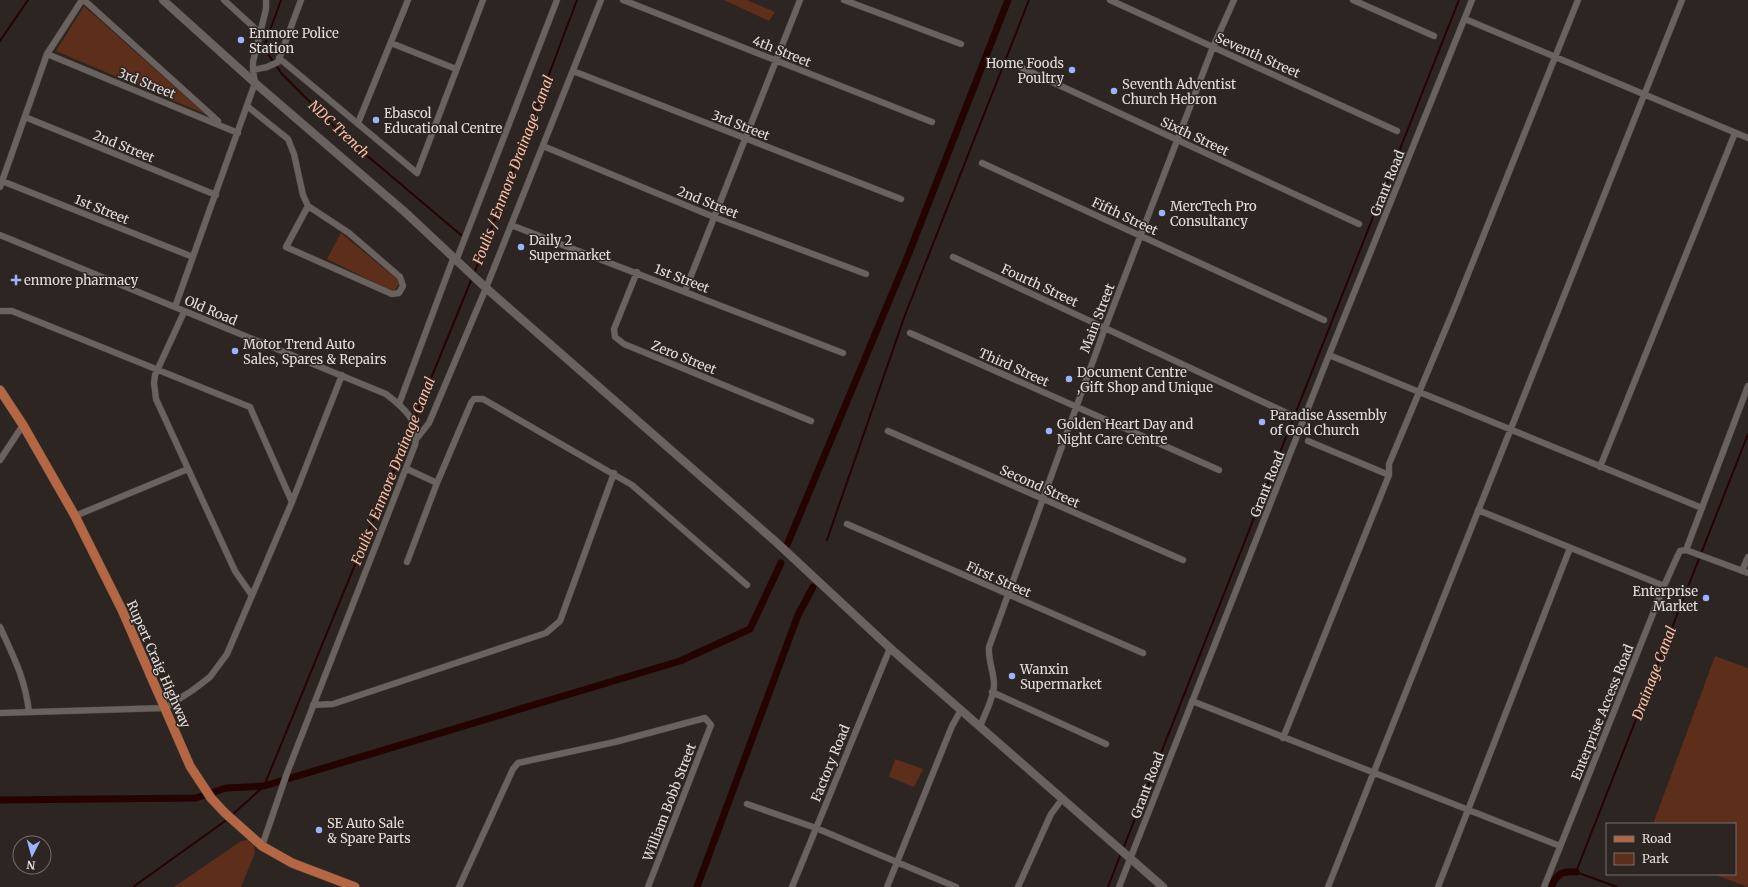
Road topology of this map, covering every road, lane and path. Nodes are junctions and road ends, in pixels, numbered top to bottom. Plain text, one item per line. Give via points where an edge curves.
1 (83, 0) edge
2 (163, 0) edge
3 (224, 0) edge
4 (266, 0) edge
5 (301, 0) edge
6 (408, 0) edge
7 (483, 0) edge
8 (557, 0) edge
9 (601, 0) edge
10 (623, 0) edge
11 (800, 0) edge
12 (844, 0) edge
13 (1110, 0) edge
14 (1234, 0) edge
15 (1353, 0) edge
16 (1472, 0) edge
17 (1578, 0) edge
18 (1682, 0) edge
19 (1465, 19) junction
20 (260, 32) junction
21 (1434, 36) dead end
22 (391, 43) junction
23 (961, 44) dead end
24 (1213, 47) junction
25 (47, 54) junction
26 (1555, 57) junction
27 (278, 60) junction
28 (776, 61) junction
29 (1022, 68) dead end
30 (456, 69) junction
31 (252, 70) junction
32 (573, 71) junction
33 (256, 83) junction
34 (1645, 94) junction
35 (247, 106) junction
36 (25, 117) junction
37 (932, 122) dead end
38 (358, 123) junction
39 (222, 125) junction
40 (1397, 131) dead end
41 (238, 133) junction
42 (1735, 133) junction
43 (1748, 138) edge
44 (745, 139) junction
45 (1177, 140) junction
46 (543, 146) junction
47 (982, 163) dead end
48 (1, 184) edge
49 (216, 195) junction
50 (901, 200) dead end
51 (308, 206) junction
52 (714, 217) junction
53 (511, 224) junction
54 (1360, 224) dead end
55 (0, 235) edge
56 (1140, 236) junction
57 (193, 257) junction
58 (953, 257) dead end
59 (455, 260) junction
60 (637, 272) junction
61 (866, 274) dead end
62 (486, 288) junction
63 (685, 291) junction
64 (176, 307) junction
65 (0, 311) edge
66 (184, 312) junction
67 (1324, 320) dead end
68 (1105, 328) junction
69 (910, 333) dead end
70 (843, 353) dead end
71 (1329, 355) junction
72 (157, 369) junction
73 (342, 375) junction
74 (1748, 386) edge
75 (0, 390) edge
76 (1419, 392) junction
77 (399, 404) junction
78 (1076, 407) junction
79 (1291, 414) dead end
80 (810, 421) dead end
81 (23, 425) junction
82 (1512, 429) junction
83 (888, 431) dead end
84 (417, 435) junction
85 (1308, 441) dead end
86 (0, 460) edge
87 (1600, 467) junction
88 (188, 469) junction
89 (407, 469) junction
90 (1219, 470) dead end
91 (614, 473) junction
92 (1389, 474) junction
93 (438, 482) junction
94 (1042, 499) junction
95 (292, 502) junction
96 (1702, 508) junction
97 (1478, 510) junction
98 (75, 516) junction
99 (847, 524) dead end
100 (1570, 548) junction
101 (1686, 550) junction
102 (1748, 557) edge
103 (1183, 560) dead end
104 (407, 562) dead end
105 (1745, 572) edge
106 (747, 585) dead end
107 (1664, 586) junction
108 (251, 594) junction
109 (1007, 594) junction
110 (0, 627) edge
111 (0, 644) edge
112 (8, 644) junction
113 (890, 648) junction
114 (1143, 653) dead end
115 (992, 692) junction
116 (1192, 701) junction
117 (314, 705) junction
118 (166, 708) junction
119 (29, 712) junction
120 (964, 712) junction
121 (0, 714) edge
122 (980, 727) junction
123 (1283, 738) junction
124 (1106, 744) dead end
125 (1373, 772) junction
126 (1061, 801) junction
127 (747, 804) dead end
128 (1467, 809) junction
129 (816, 828) junction
130 (262, 846) junction
131 (1560, 846) junction
132 (1130, 858) junction
133 (897, 863) junction
134 (355, 887) edge
135 (459, 887) edge
136 (648, 887) edge
137 (792, 887) edge
138 (887, 887) edge
139 (956, 887) edge
140 (1018, 887) edge
141 (1119, 887) edge
142 (1163, 887) edge
143 (1328, 887) edge
144 (1438, 887) edge
145 (1544, 887) edge

1 - 25 street
1 - 39 street
2 - 33 main road
3 - 20 street
4 - 20 street
5 - 27 street
6 - 22 street
7 - 30 street
8 - 59 street
9 - 32 street
10 - 28 street, 4th Street
11 - 28 street
12 - 23 street
13 - 24 street, Seventh Street
14 - 24 street, Main Street
15 - 21 street
16 - 19 street, Grant Road
17 - 26 street
18 - 34 street
19 - 26 street
19 - 71 street, Grant Road
20 - 31 street
22 - 30 street
22 - 38 street
24 - 40 street, Seventh Street
24 - 45 street, Main Street
25 - 36 street
25 - 39 street, 3rd Street
26 - 34 street
26 - 76 street
27 - 31 street via 267,67
27 - 38 street
28 - 37 street, 4th Street
28 - 44 street
29 - 45 street, Sixth Street
30 - 38 street via 416,173
31 - 33 street
32 - 44 street, 3rd Street
32 - 46 street
33 - 35 street
33 - 59 main road via 406,213
34 - 42 street
34 - 82 street
35 - 41 street
35 - 51 street via 288,140
36 - 48 street
36 - 49 street, 2nd Street
39 - 41 street, 3rd Street
41 - 49 street
42 - 43 street
42 - 87 street
44 - 50 street, 3rd Street
44 - 52 street
45 - 54 street, Sixth Street
45 - 56 street, Main Street
46 - 52 street, 2nd Street
46 - 53 street
47 - 56 street, Fifth Street
48 - 57 street, 1st Street
49 - 57 street
51 - 51 street via 286,247 392,294 399,293 404,286 400,277 349,233
52 - 61 street, 2nd Street
52 - 63 street
53 - 60 street, 1st Street
53 - 62 street
55 - 64 street, Old Road
56 - 67 street, Fifth Street
56 - 68 street, Main Street
57 - 64 street
58 - 68 street, Fourth Street
59 - 62 main road
59 - 77 street
60 - 63 street, 1st Street
60 - 80 street, Zero Street via 614,329 615,337 624,344
62 - 84 street via 429,423
62 - 113 main road via 785,550
63 - 70 street, 1st Street
64 - 66 street, Old Road
65 - 72 street via 12,311
66 - 72 street
66 - 73 street, Old Road
68 - 78 street, Main Street
68 - 79 street, Fourth Street
69 - 78 street, Third Street
71 - 76 street
71 - 116 street, Grant Road
72 - 88 street via 154,383 156,399
72 - 95 street via 250,406
73 - 77 street, Old Road via 386,394
73 - 95 street
74 - 96 street
75 - 81 main road, Rupert Craig Highway
76 - 82 street
76 - 92 street via 1389,464
77 - 84 street, Old Road via 408,413
78 - 90 street, Third Street
78 - 94 street, Main Street
81 - 86 street
81 - 98 main road, Rupert Craig Highway
82 - 87 street
82 - 97 street
83 - 94 street, Second Street
84 - 89 street
85 - 92 street
87 - 96 street
88 - 98 street
88 - 108 street via 235,571
89 - 93 street
89 - 117 street
91 - 93 street via 483,399 474,399
91 - 106 street via 632,485
91 - 117 street via 560,621 546,633 333,704
92 - 123 street
93 - 104 street
94 - 103 street, Second Street
94 - 109 street, Main Street
95 - 108 street
96 - 101 street
97 - 100 street
97 - 125 street
98 - 118 main road, Rupert Craig Highway via 122,610
99 - 109 street, First Street
100 - 107 street
100 - 128 street
101 - 105 street
101 - 107 street, Enterprise Access Road via 1680,551
102 - 105 street
107 - 131 street, Enterprise Access Road
108 - 118 street via 227,654 210,677
109 - 114 street, First Street
109 - 115 street, Main Street via 989,647 988,662 994,686
110 - 112 street
111 - 112 street
112 - 119 street via 27,689
113 - 120 main road
113 - 129 street, Factory Road
115 - 122 street
115 - 124 street
116 - 123 street
116 - 132 street, Grant Road
117 - 130 street via 286,773
118 - 119 street
118 - 130 main road, Rupert Craig Highway via 190,766 204,787 225,813
119 - 121 street
120 - 122 main road
120 - 133 street via 956,718 952,726
122 - 126 main road
123 - 125 street
125 - 128 street
125 - 143 street
126 - 132 main road
126 - 140 street via 1051,814
127 - 129 street
128 - 131 street
128 - 144 street
129 - 133 street
129 - 137 street, Factory Road
130 - 134 main road, Rupert Craig Highway via 292,863
131 - 145 street, Enterprise Access Road
132 - 141 street, Grant Road
132 - 142 main road
133 - 138 street
133 - 139 street
135 - 136 street, William Bobb Street via 518,763 615,742 704,718 711,725

